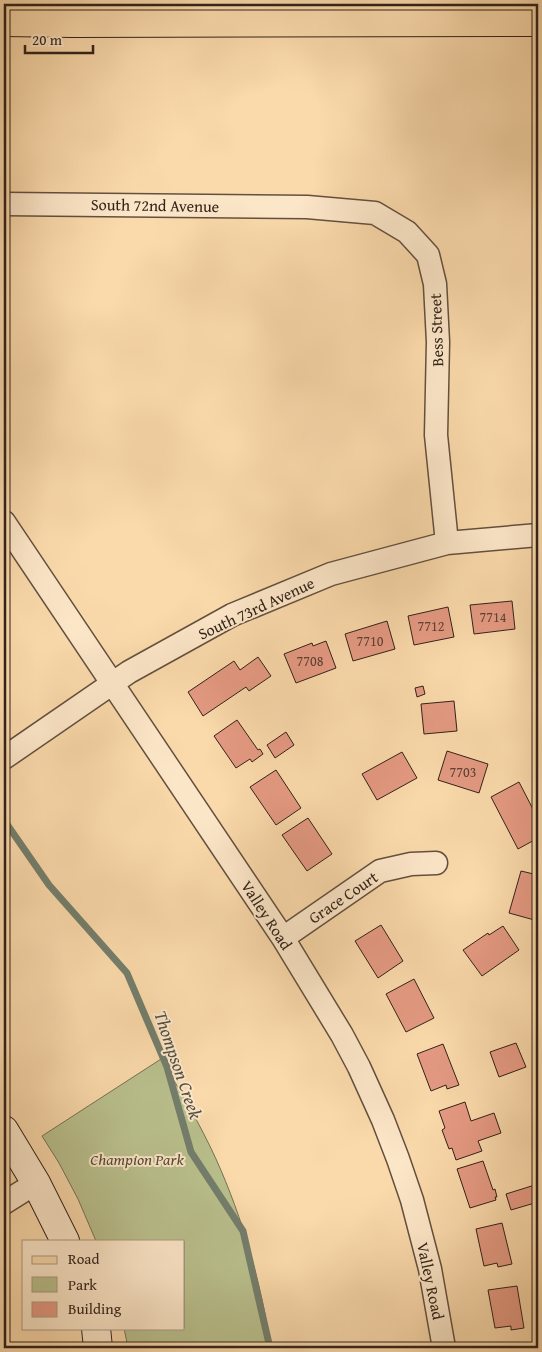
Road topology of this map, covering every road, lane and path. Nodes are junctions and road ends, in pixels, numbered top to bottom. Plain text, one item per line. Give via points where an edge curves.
1 (4, 22) edge
2 (538, 22) edge
3 (4, 204) edge
4 (306, 207) joint
5 (4, 522) edge
6 (538, 535) edge
7 (447, 543) junction
8 (112, 683) junction
9 (4, 758) edge
10 (436, 863) dead end
11 (283, 938) junction
12 (4, 1130) edge
13 (36, 1183) junction
14 (4, 1203) edge
15 (64, 1240) edge
16 (96, 1330) edge
17 (98, 1348) edge
18 (444, 1348) edge

1 - 2 main road
3 - 4 street, South 72nd Avenue
4 - 7 street, Bess Street via 374,213 407,232 428,255 435,284 438,342 436,435
5 - 8 street, Valley Road
6 - 7 street, South 73rd Avenue
7 - 8 street, South 73rd Avenue via 331,574 232,615
8 - 9 street, South 73rd Avenue
8 - 11 street, Valley Road
10 - 11 street, Grace Court via 410,864 380,871
11 - 18 street, Valley Road via 359,1067 398,1158 430,1269
12 - 13 street
13 - 14 street
13 - 15 street
16 - 17 street

